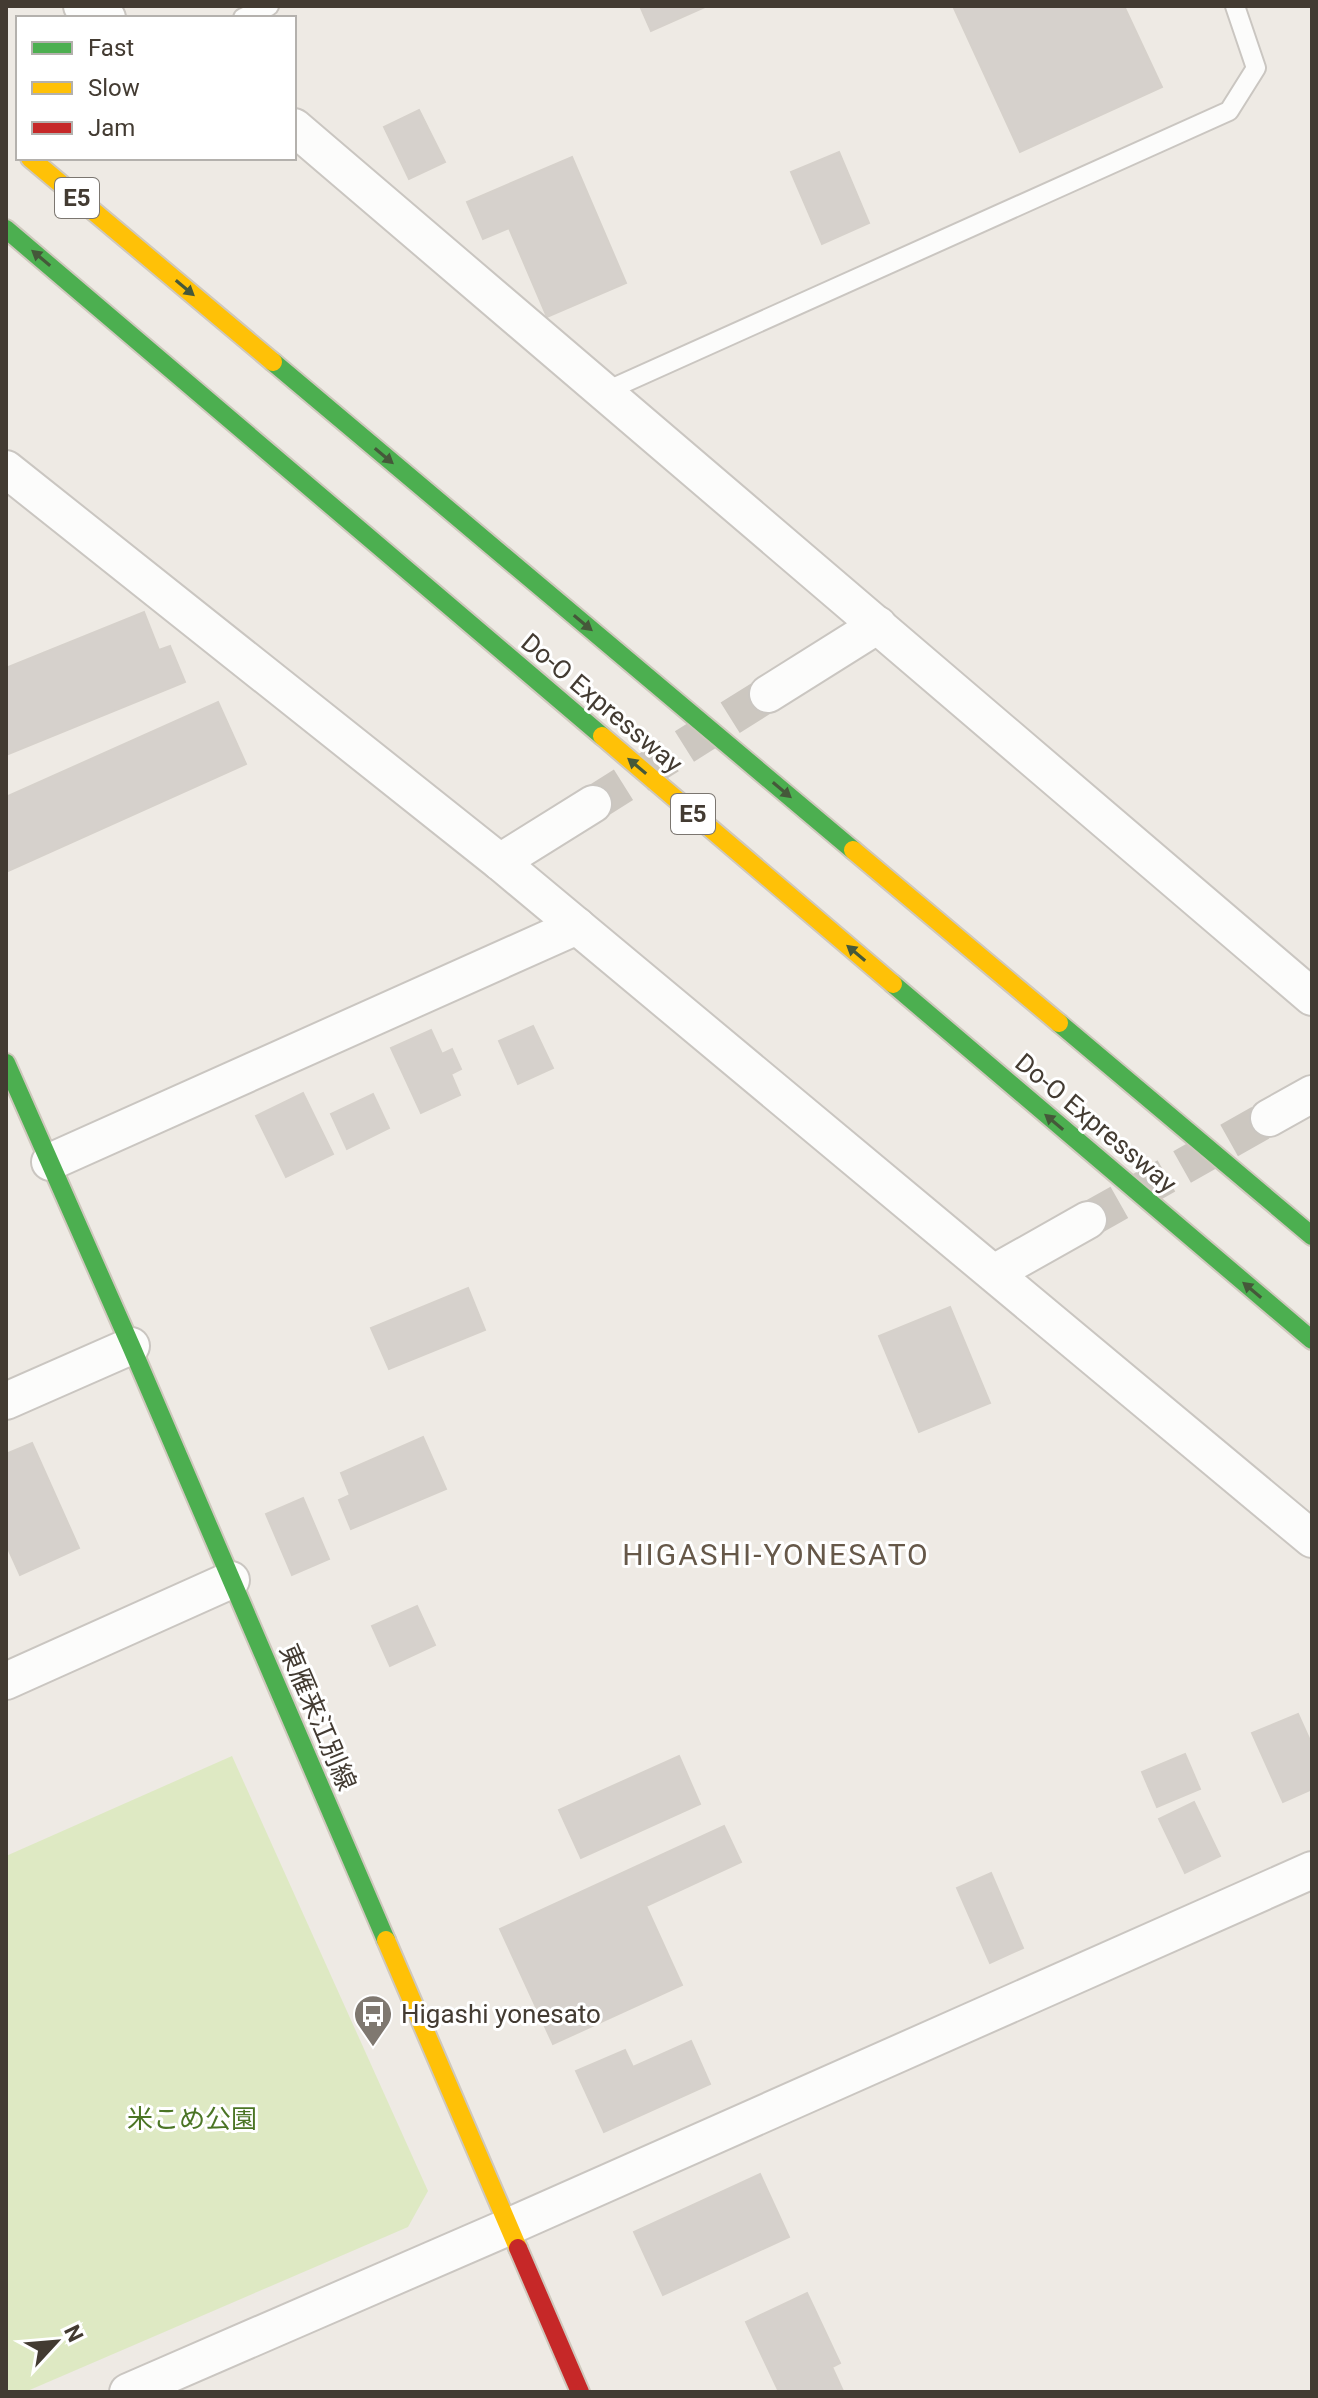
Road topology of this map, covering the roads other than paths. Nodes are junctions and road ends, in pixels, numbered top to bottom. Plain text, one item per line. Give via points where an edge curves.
1 (82, 6) edge
2 (269, 6) edge
3 (1235, 6) edge
4 (103, 16) edge
5 (247, 16) edge
6 (296, 129) edge
7 (32, 160) edge
8 (6, 229) edge
9 (604, 392) junction
10 (6, 469) edge
11 (878, 625) junction
12 (768, 694) tunnel mouth
13 (593, 804) tunnel mouth
14 (500, 862) junction
15 (577, 926) junction
16 (1312, 997) edge
17 (6, 1063) edge
18 (1312, 1094) edge
19 (1269, 1118) tunnel mouth
20 (50, 1162) junction
21 (1088, 1220) tunnel mouth
22 (1312, 1236) edge
23 (994, 1273) junction
24 (1312, 1340) edge
25 (131, 1346) junction
26 (6, 1401) edge
27 (1312, 1539) edge
28 (231, 1580) junction
29 (6, 1681) edge
30 (1312, 1870) edge
31 (508, 2227) junction
32 (128, 2392) edge
33 (580, 2392) edge

1 - 4 street
2 - 5 lane
3 - 9 lane via 1256,68 1229,111
6 - 9 street
7 -> 22 main road, Do-O Expressway / E5
24 -> 8 main road, Do-O Expressway / E5
9 - 11 street
10 - 14 street
11 - 12 street
11 - 16 street
13 - 14 street
14 - 15 street
15 - 20 street
15 - 23 street
17 - 20 main road, 東雁来江別線
18 - 19 street
20 - 25 main road, 東雁来江別線
21 - 23 street
23 - 27 street
25 - 26 street
25 - 28 main road, 東雁来江別線
28 - 29 street
28 - 31 main road, 東雁来江別線
30 - 31 street
31 - 32 street
31 - 33 main road, 東雁来江別線

